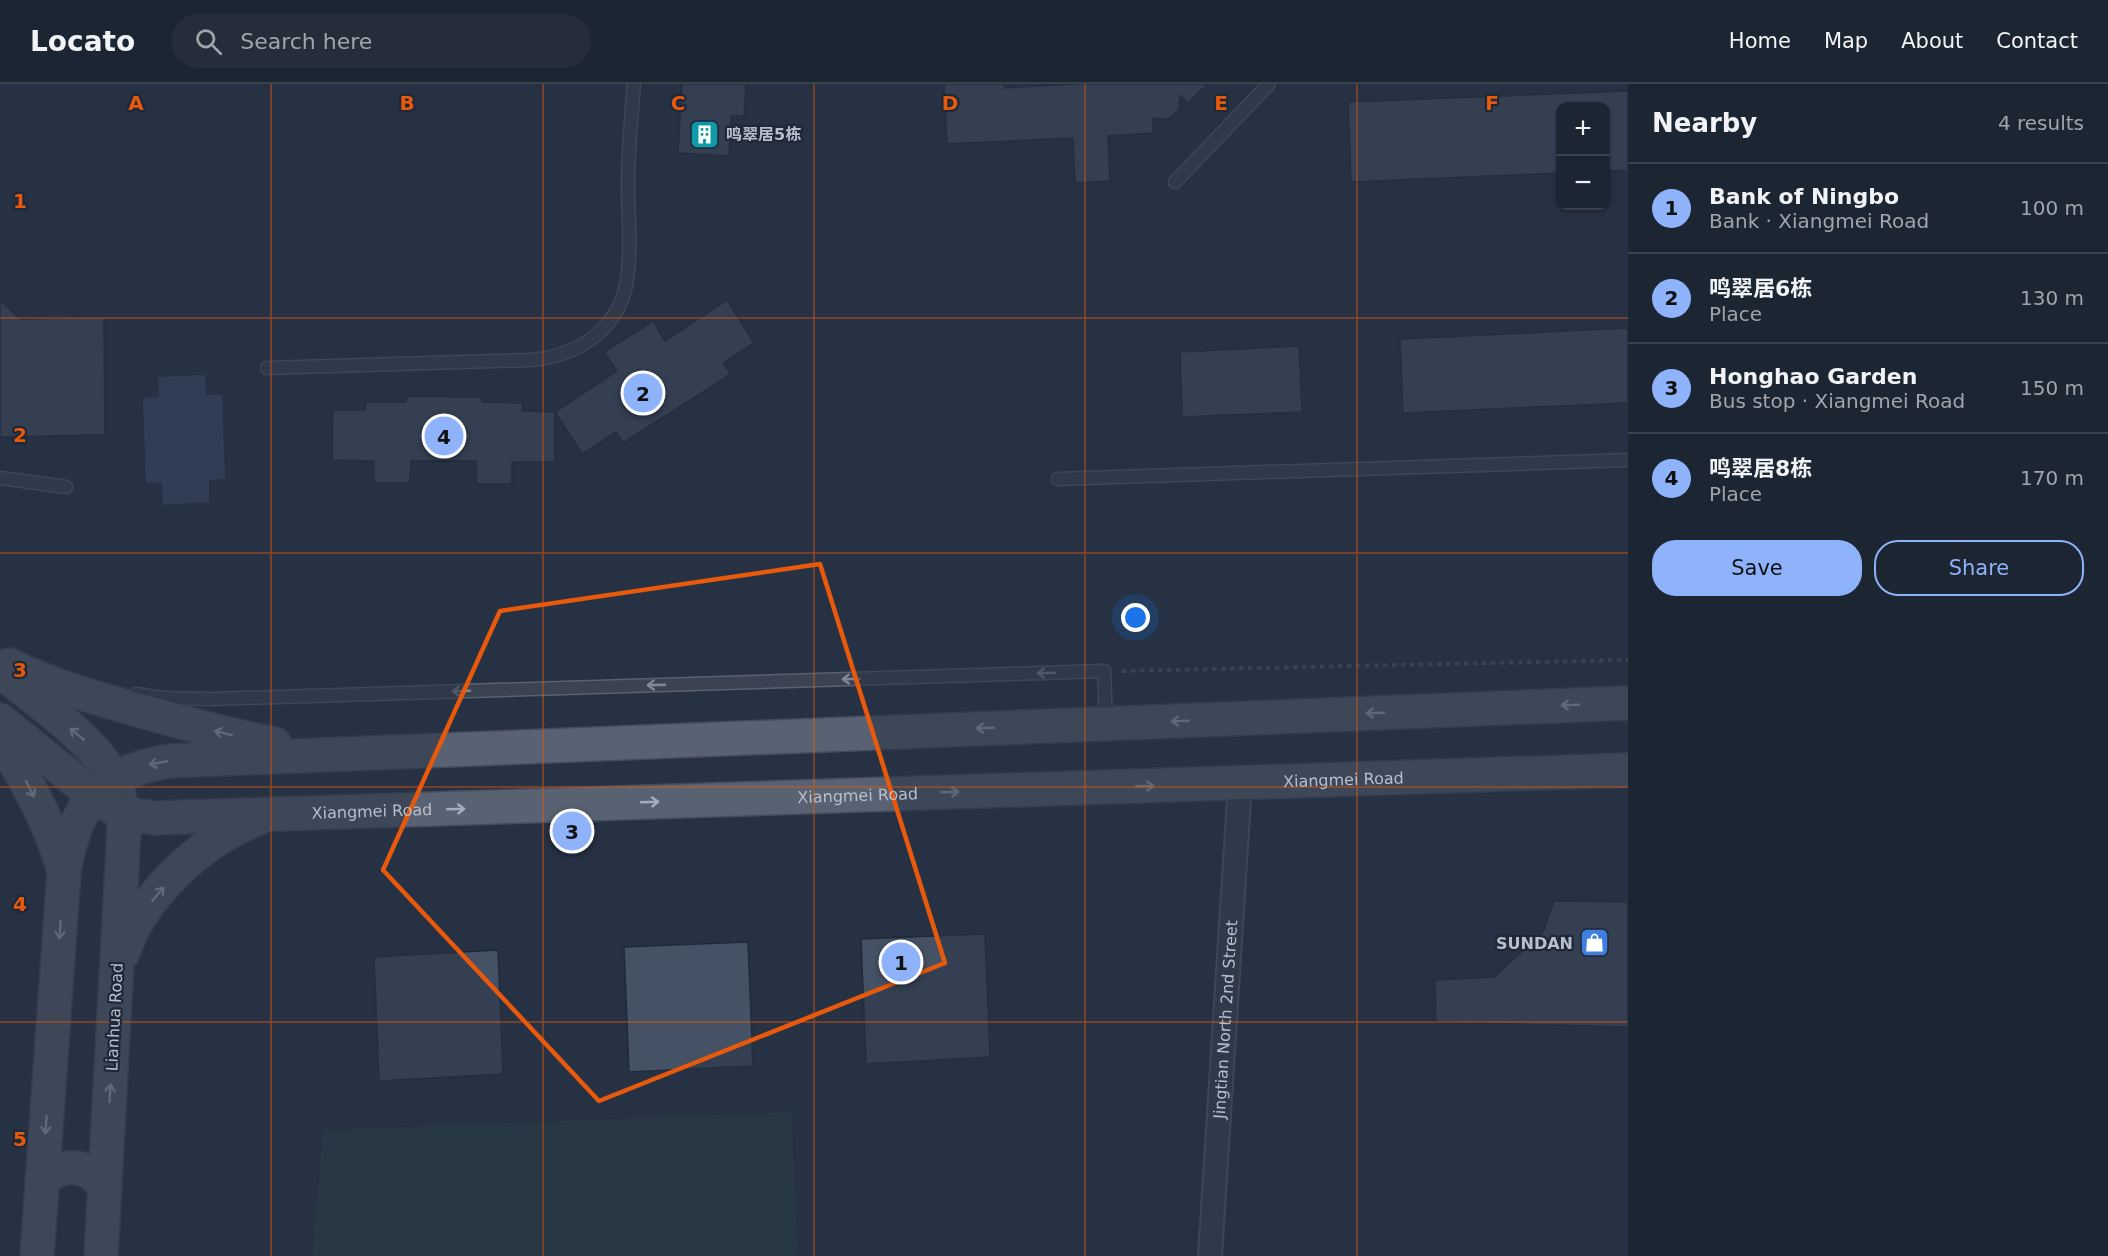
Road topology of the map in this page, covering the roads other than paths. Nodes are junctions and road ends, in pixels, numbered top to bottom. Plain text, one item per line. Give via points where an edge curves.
1 (634, 84) edge
2 (1269, 84) edge
3 (1175, 182) dead end
4 (267, 368) dead end
5 (1628, 460) edge
6 (0, 478) edge
7 (1058, 479) dead end
8 (66, 487) dead end
9 (0, 660) edge
10 (0, 671) edge
11 (1628, 703) edge
12 (0, 720) edge
13 (1106, 723) junction
14 (0, 739) edge
15 (342, 754) junction
16 (1628, 770) edge
17 (1240, 783) junction
18 (103, 787) junction
19 (123, 813) junction
20 (271, 815) junction
21 (64, 872) junction
22 (116, 984) junction
23 (42, 1182) junction
24 (105, 1190) junction
25 (37, 1256) edge
26 (101, 1256) edge
27 (1210, 1256) edge

1 - 4 lane via 628,150 628,271 616,311 589,342 550,359
2 - 3 lane
5 - 7 lane
6 - 8 lane
13 -> 9 lane via 1104,671 211,699 120,692 46,676
15 -> 9 main road via 268,743 192,725 81,693
18 -> 10 main road via 107,766 88,744
11 -> 13 main road
12 - 18 main road
13 -> 15 main road
14 -> 21 main road via 37,803
15 -> 18 main road via 169,761 141,767
16 - 17 main road, Xiangmei Road
20 -> 17 main road, Xiangmei Road
17 - 27 street, Jingtian North 2nd Street
18 - 19 main road, Lianhua Road
18 - 21 main road via 84,808 71,838
19 - 20 main road, Xiangmei Road via 168,819
19 - 22 main road, Lianhua Road
22 -> 20 main road via 124,948 136,923 171,879 219,838
21 -> 23 main road
24 -> 22 main road, Lianhua Road
23 - 24 main road via 52,1172 87,1169 99,1178
23 - 25 main road
24 - 26 main road, Lianhua Road

